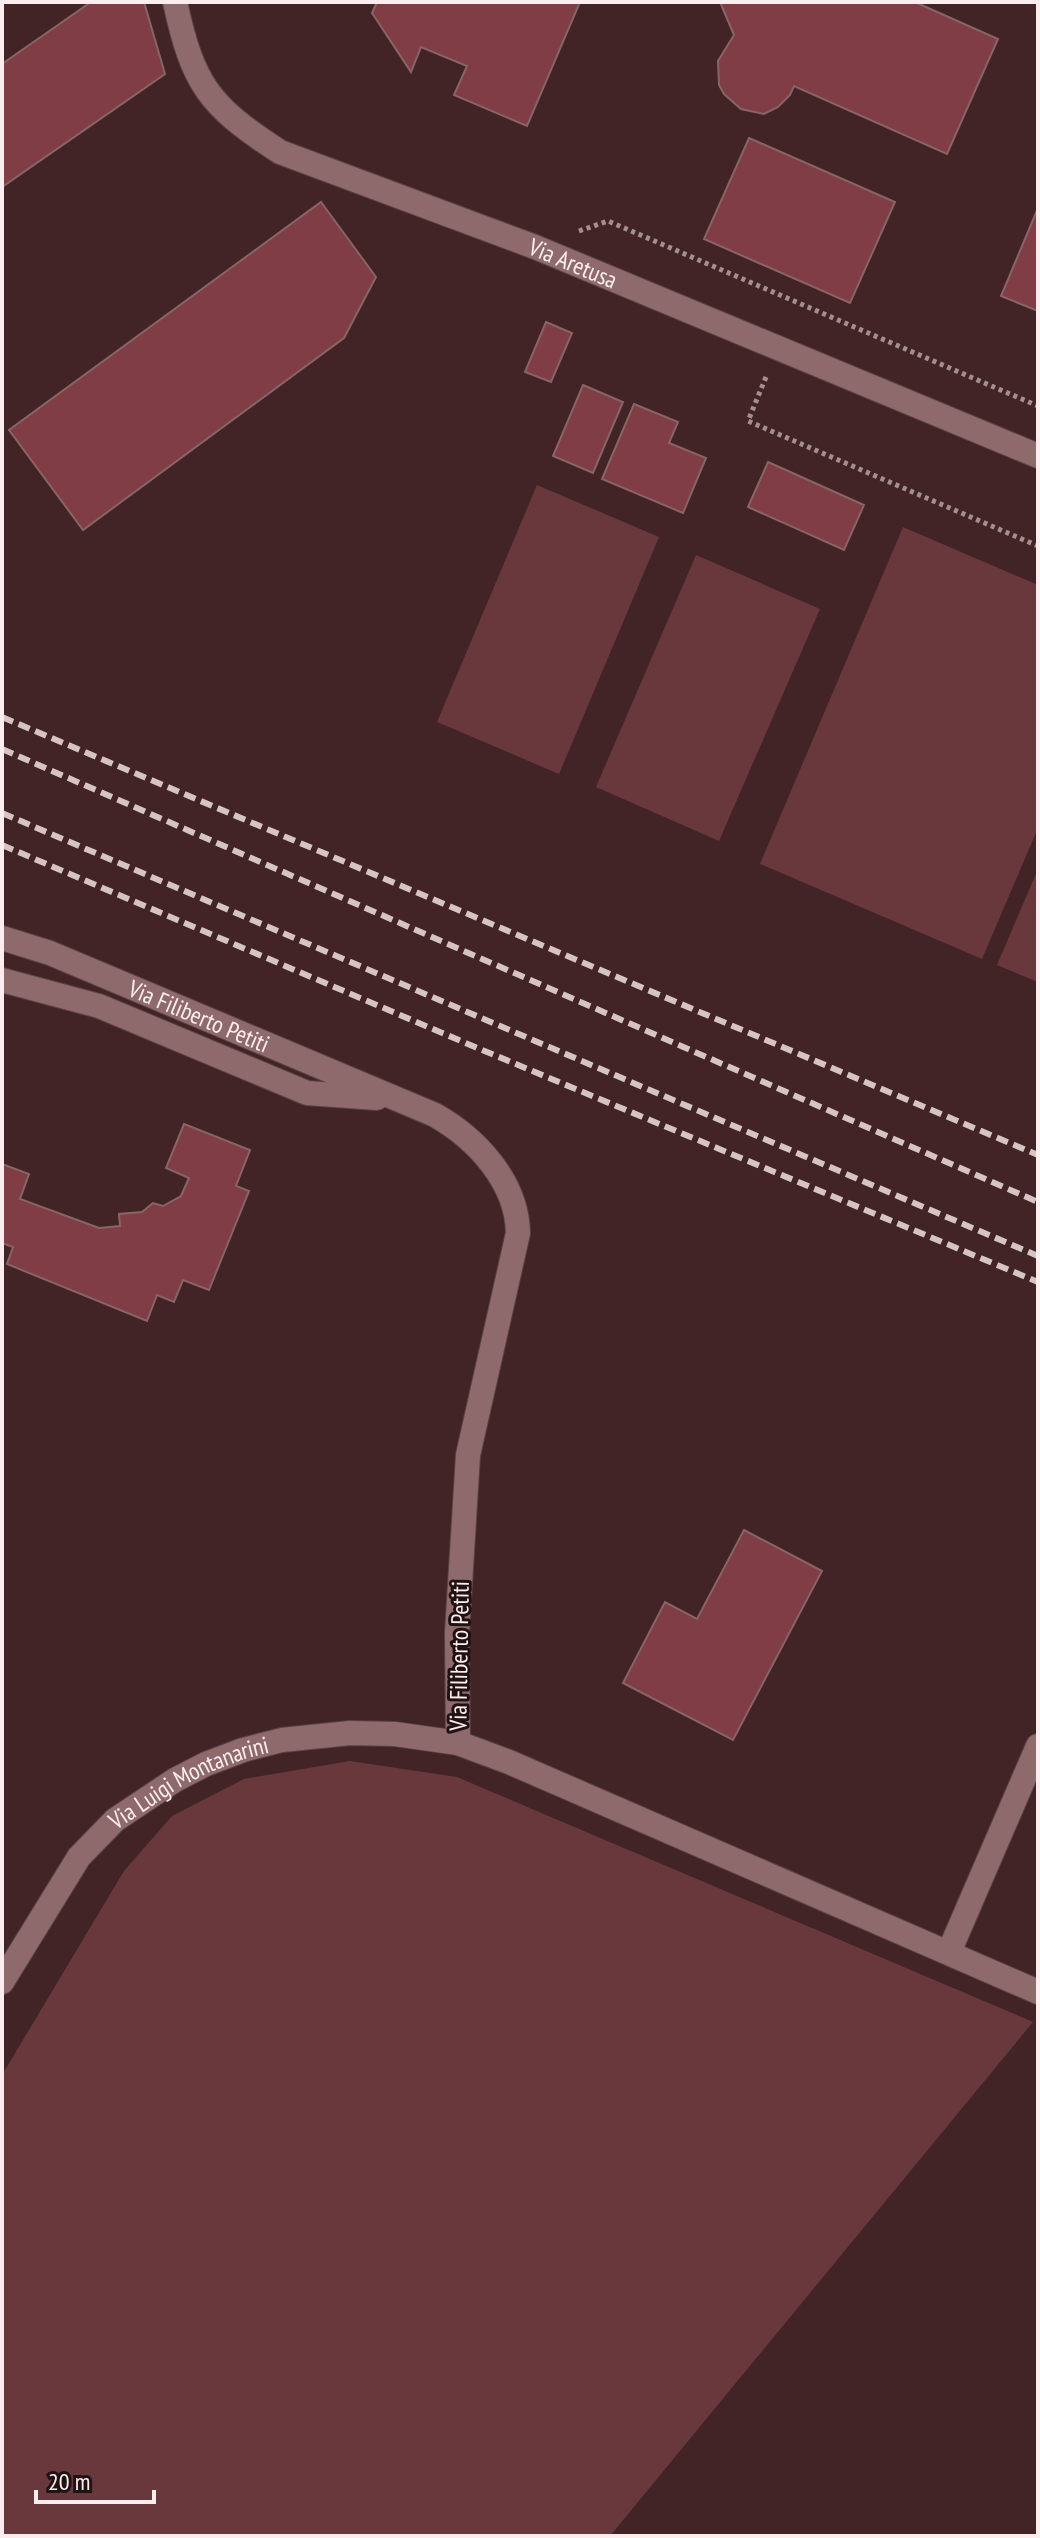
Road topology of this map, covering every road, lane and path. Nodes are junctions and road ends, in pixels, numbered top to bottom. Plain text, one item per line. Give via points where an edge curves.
1 (175, 2) edge
2 (535, 247) junction
3 (779, 346) junction
4 (1038, 406) edge
5 (1038, 456) edge
6 (1038, 546) edge
7 (2, 938) edge
8 (2, 980) edge
9 (396, 1099) junction
10 (458, 1743) junction
11 (1038, 1746) edge
12 (949, 1952) junction
13 (2, 1982) edge
14 (1038, 1992) edge

1 - 2 street, Via Aretusa via 192,68 224,112 244,129 280,152
2 - 3 street, Via Aretusa
2 - 4 path via 608,221
3 - 5 street, Via Aretusa
3 - 6 path via 748,421
7 - 9 street, Via Filiberto Petiti via 79,965
8 - 9 street, Via Filiberto Petiti via 99,1006 307,1093
9 - 10 street, Via Filiberto Petiti via 466,1135 497,1172 518,1219 517,1246 468,1455 457,1633
10 - 12 street, Via Filiberto Petiti
10 - 13 street, Via Luigi Montanarini via 395,1734 315,1735 243,1750 175,1780 115,1820 79,1857
11 - 12 street
12 - 14 street, Via Filiberto Petiti

